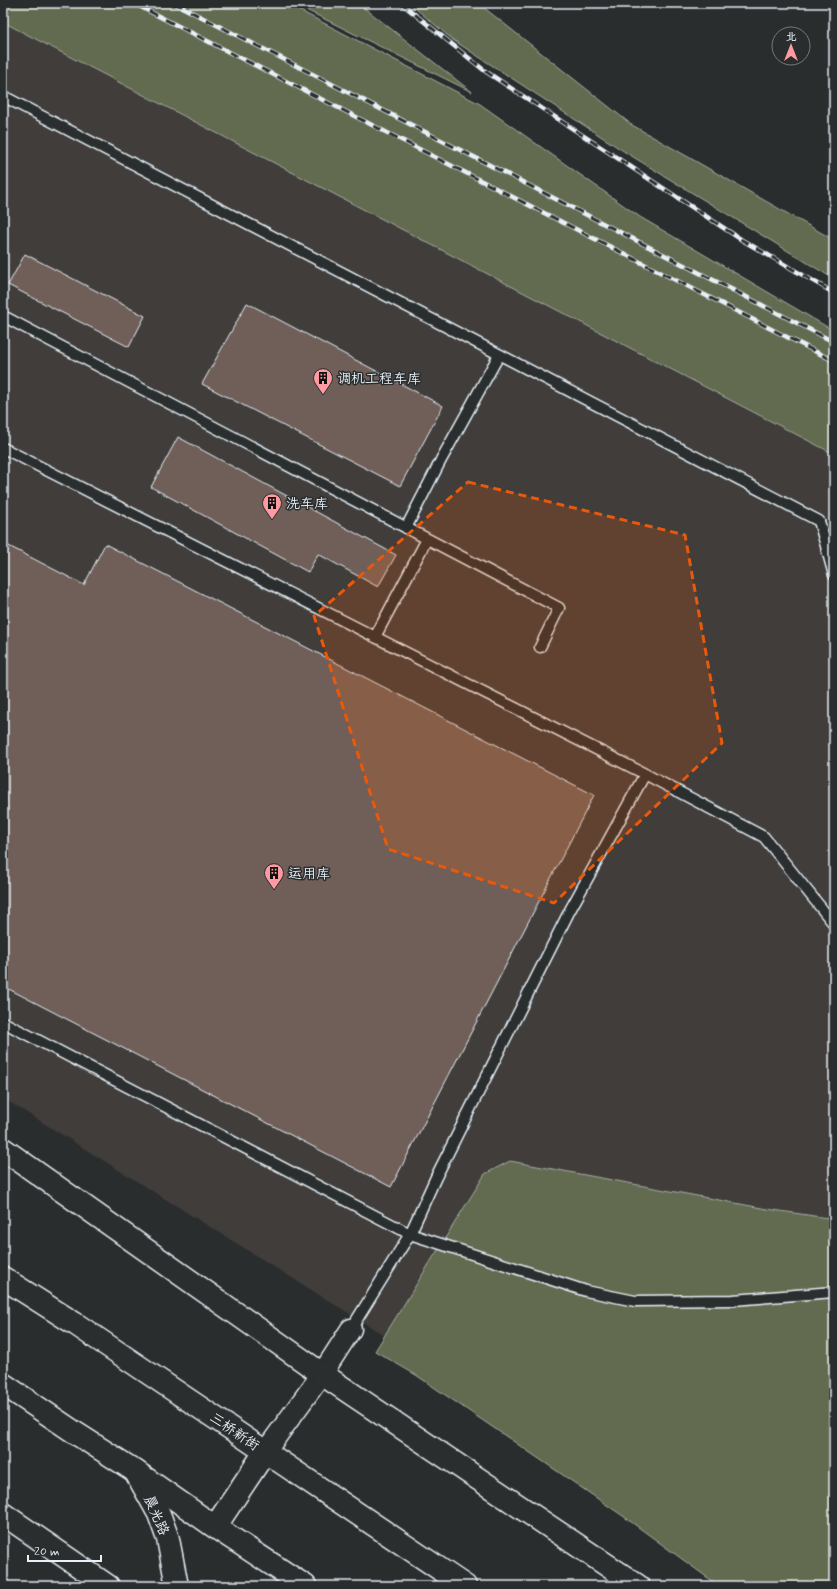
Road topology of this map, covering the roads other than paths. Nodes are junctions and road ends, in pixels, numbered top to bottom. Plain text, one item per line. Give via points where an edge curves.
1 (3, 96) edge
2 (3, 316) edge
3 (499, 355) junction
4 (3, 448) edge
5 (406, 528) junction
6 (427, 539) junction
7 (834, 575) edge
8 (375, 637) junction
9 (540, 647) dead end
10 (645, 774) junction
11 (834, 924) edge
12 (3, 1022) edge
13 (3, 1149) edge
14 (410, 1234) junction
15 (3, 1278) edge
16 (834, 1292) edge
17 (352, 1329) joint
18 (322, 1374) junction
19 (3, 1384) edge
20 (265, 1452) junction
21 (135, 1471) junction
22 (3, 1514) edge
23 (214, 1527) junction
24 (108, 1586) edge
25 (177, 1586) edge
26 (305, 1586) edge
27 (465, 1586) edge
28 (638, 1586) edge

1 - 3 lane
2 - 5 lane
3 - 5 lane
3 - 7 lane via 819,521
4 - 8 lane
5 - 6 lane
6 - 8 lane
6 - 9 lane via 559,608
8 - 10 lane
10 - 11 lane via 764,837
10 - 14 lane via 569,912
12 - 14 lane
13 - 18 main road
14 - 16 lane via 586,1291 635,1300 733,1300
14 - 17 lane
15 - 20 main road, 三桥新街
17 - 18 street
18 - 20 street
18 - 28 main road
19 - 21 main road
20 - 23 main road
20 - 27 main road, 三桥新街
21 - 23 main road
21 - 25 main road, 晨光路 via 159,1514 168,1539
22 - 24 main road
23 - 26 main road

